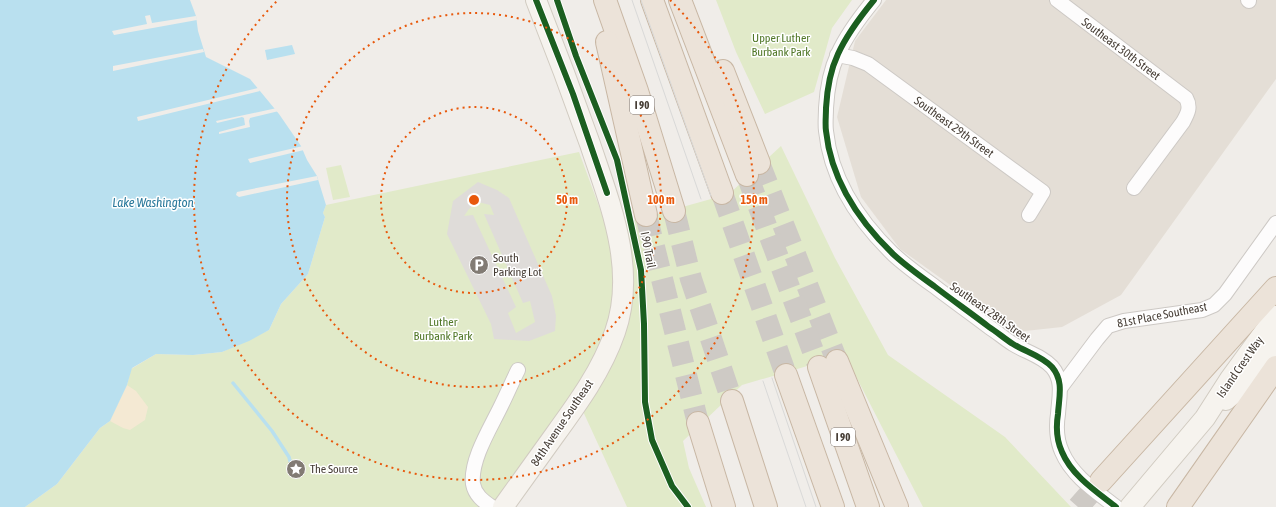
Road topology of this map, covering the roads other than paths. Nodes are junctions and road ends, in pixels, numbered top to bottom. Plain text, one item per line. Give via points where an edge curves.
1 (536, 0) edge
2 (598, 0) edge
3 (605, 0) edge
4 (652, 0) edge
5 (680, 0) edge
6 (693, 0) edge
7 (874, 0) edge
8 (1057, 0) edge
9 (837, 55) junction
10 (1134, 188) dead end
11 (722, 193) tunnel mouth
12 (674, 211) tunnel mouth
13 (646, 215) tunnel mouth
14 (1029, 215) dead end
15 (1276, 223) edge
16 (1276, 288) edge
17 (1276, 316) edge
18 (1276, 342) edge
19 (1276, 367) edge
20 (518, 370) dead end
21 (786, 375) tunnel mouth
22 (1061, 387) junction
23 (732, 401) tunnel mouth
24 (1205, 418) junction
25 (1238, 422) junction
26 (698, 423) tunnel mouth
27 (1101, 481) tunnel mouth
28 (764, 499) edge
29 (492, 507) edge
30 (503, 507) edge
31 (724, 507) edge
32 (776, 507) edge
33 (833, 507) edge
34 (868, 507) edge
35 (897, 507) edge
36 (1116, 507) edge
37 (1130, 507) edge
38 (1178, 507) edge
39 (1188, 507) edge

1 - 30 street, 84th Avenue Southeast via 573,94 618,231 622,258 622,307 615,332 586,392
2 - 13 highway
3 - 12 highway, I 90 via 637,91
4 - 11 highway
5 - 6 highway via 753,169
7 - 9 street
8 - 10 street, Southeast 30th Street via 1186,98 1189,104 1189,111 1183,122
9 - 14 street, Southeast 29th Street via 868,64 1043,192
9 - 22 street, Southeast 28th Street via 827,95 826,129 829,153 852,205 869,229 910,269 1013,344 1041,358 1057,374
15 - 22 street, 81st Place Southeast via 1225,294 1214,305 1202,310 1124,321 1108,326
16 - 27 highway
17 - 24 street, Island Crest Way
18 - 24 street, Island Crest Way via 1240,388
19 - 25 highway
20 - 29 street via 476,461 473,483 476,492
21 - 33 highway
22 - 36 street via 1057,431 1062,452 1069,466
23 - 28 highway
24 - 37 street, Island Crest Way
25 - 38 highway
25 - 39 highway
26 - 31 highway
28 - 32 highway
34 - 35 highway, I 90 via 828,364

